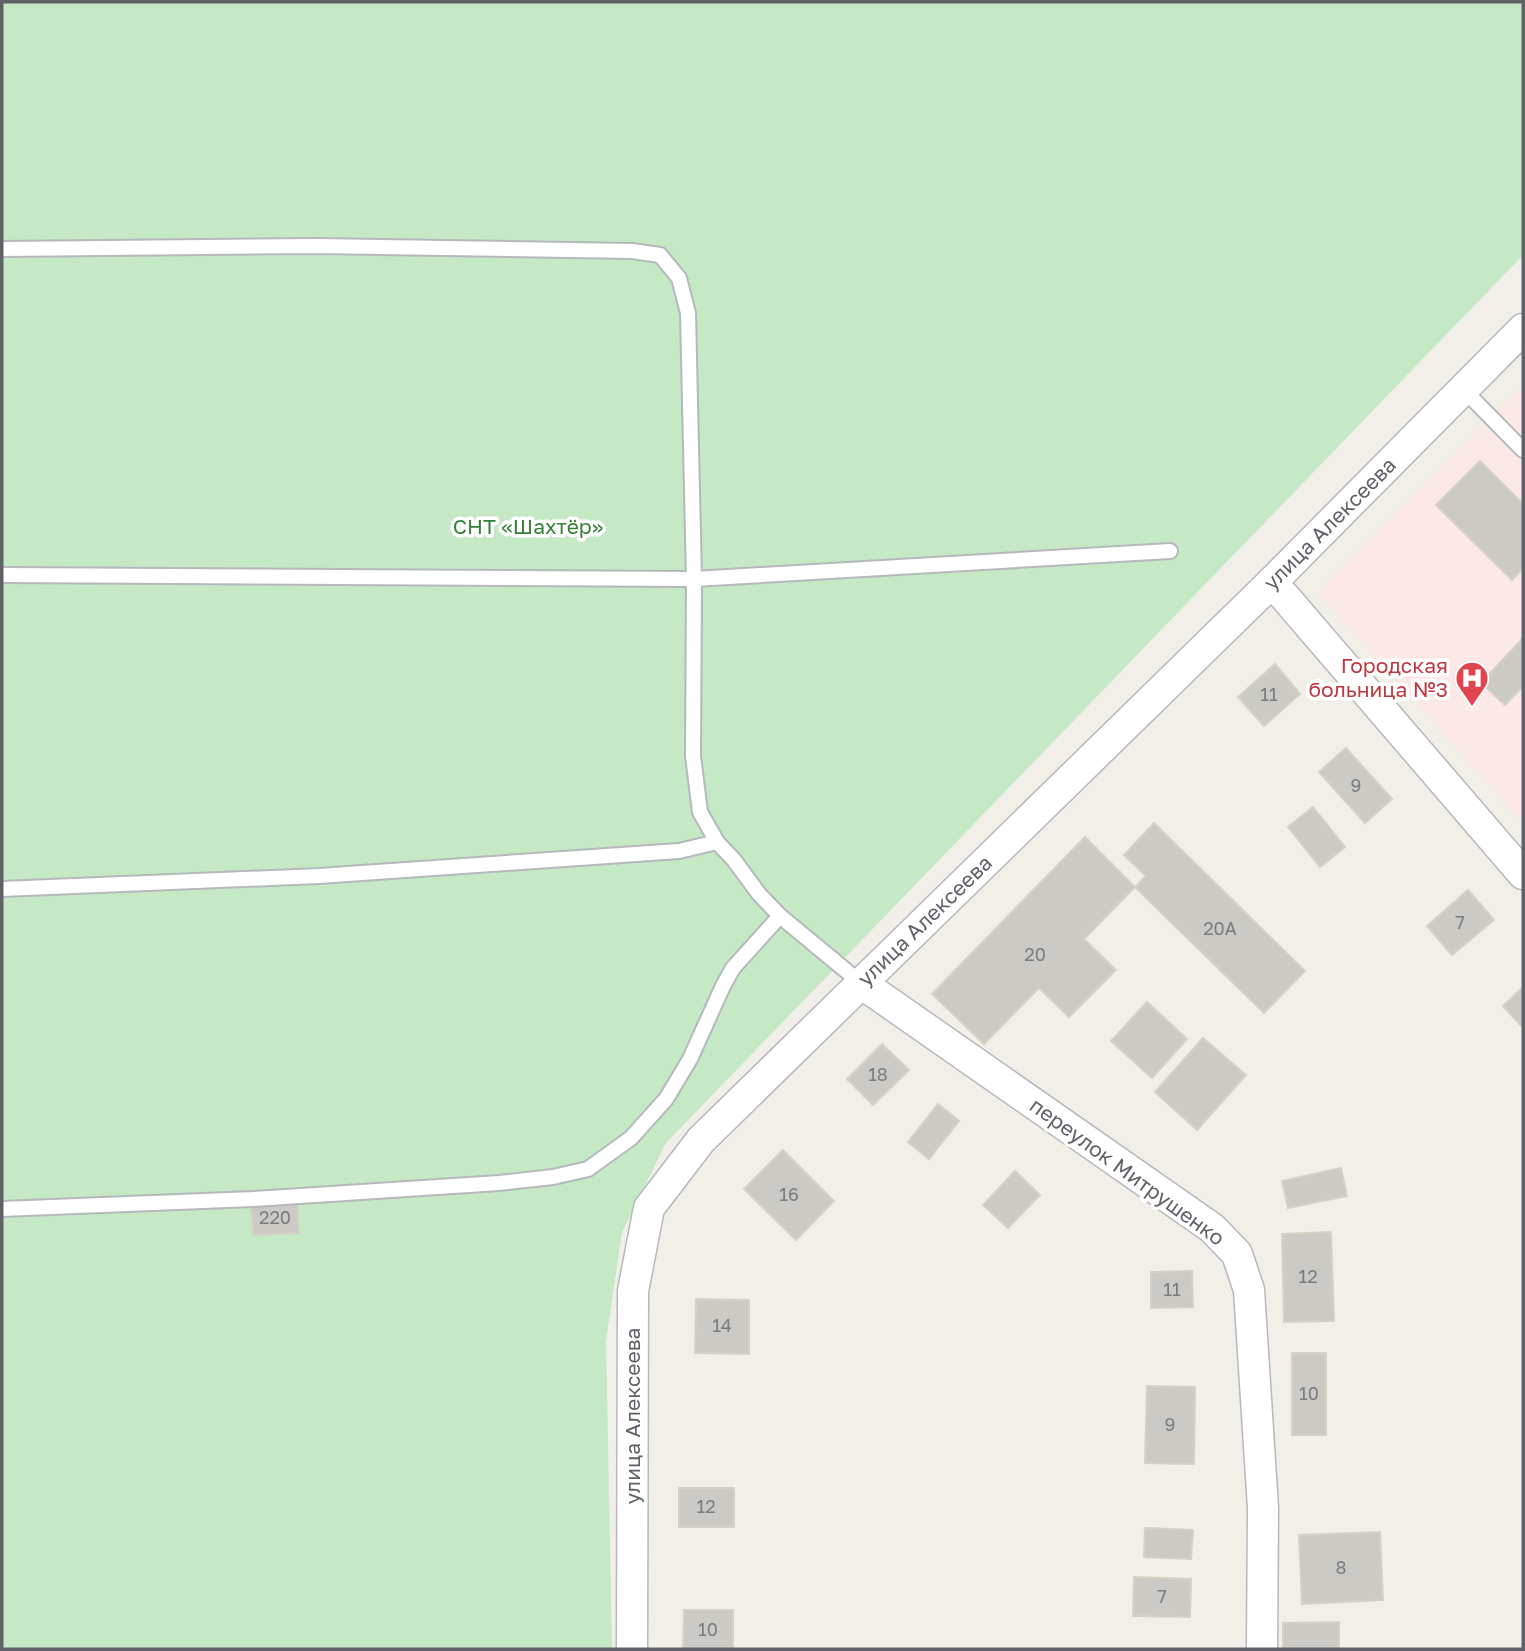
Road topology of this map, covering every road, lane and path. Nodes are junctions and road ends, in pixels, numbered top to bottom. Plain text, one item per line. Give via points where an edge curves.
1 (2, 249) edge
2 (1523, 329) edge
3 (1463, 389) junction
4 (1523, 450) edge
5 (1170, 551) dead end
6 (2, 575) edge
7 (694, 579) junction
8 (1272, 582) junction
9 (717, 842) junction
10 (1523, 874) edge
11 (2, 889) edge
12 (780, 916) junction
13 (861, 983) junction
14 (2, 1209) edge
15 (632, 1649) edge
16 (1262, 1649) edge

1 - 7 lane via 316,246 660,255 679,278 688,313
2 - 3 street, улица Алексеева
3 - 4 lane
3 - 8 street, улица Алексеева
5 - 7 lane
6 - 7 lane
7 - 9 lane via 692,755 700,812
8 - 10 street
8 - 13 street, улица Алексеева
9 - 11 lane via 679,850 319,876
9 - 12 lane
12 - 13 lane
12 - 14 lane via 733,968 666,1099 631,1138 589,1169 499,1183
13 - 15 street, улица Алексеева via 701,1140 649,1208 633,1291
13 - 16 street, переулок Митрушенко via 1212,1228 1237,1254 1249,1290 1262,1494

